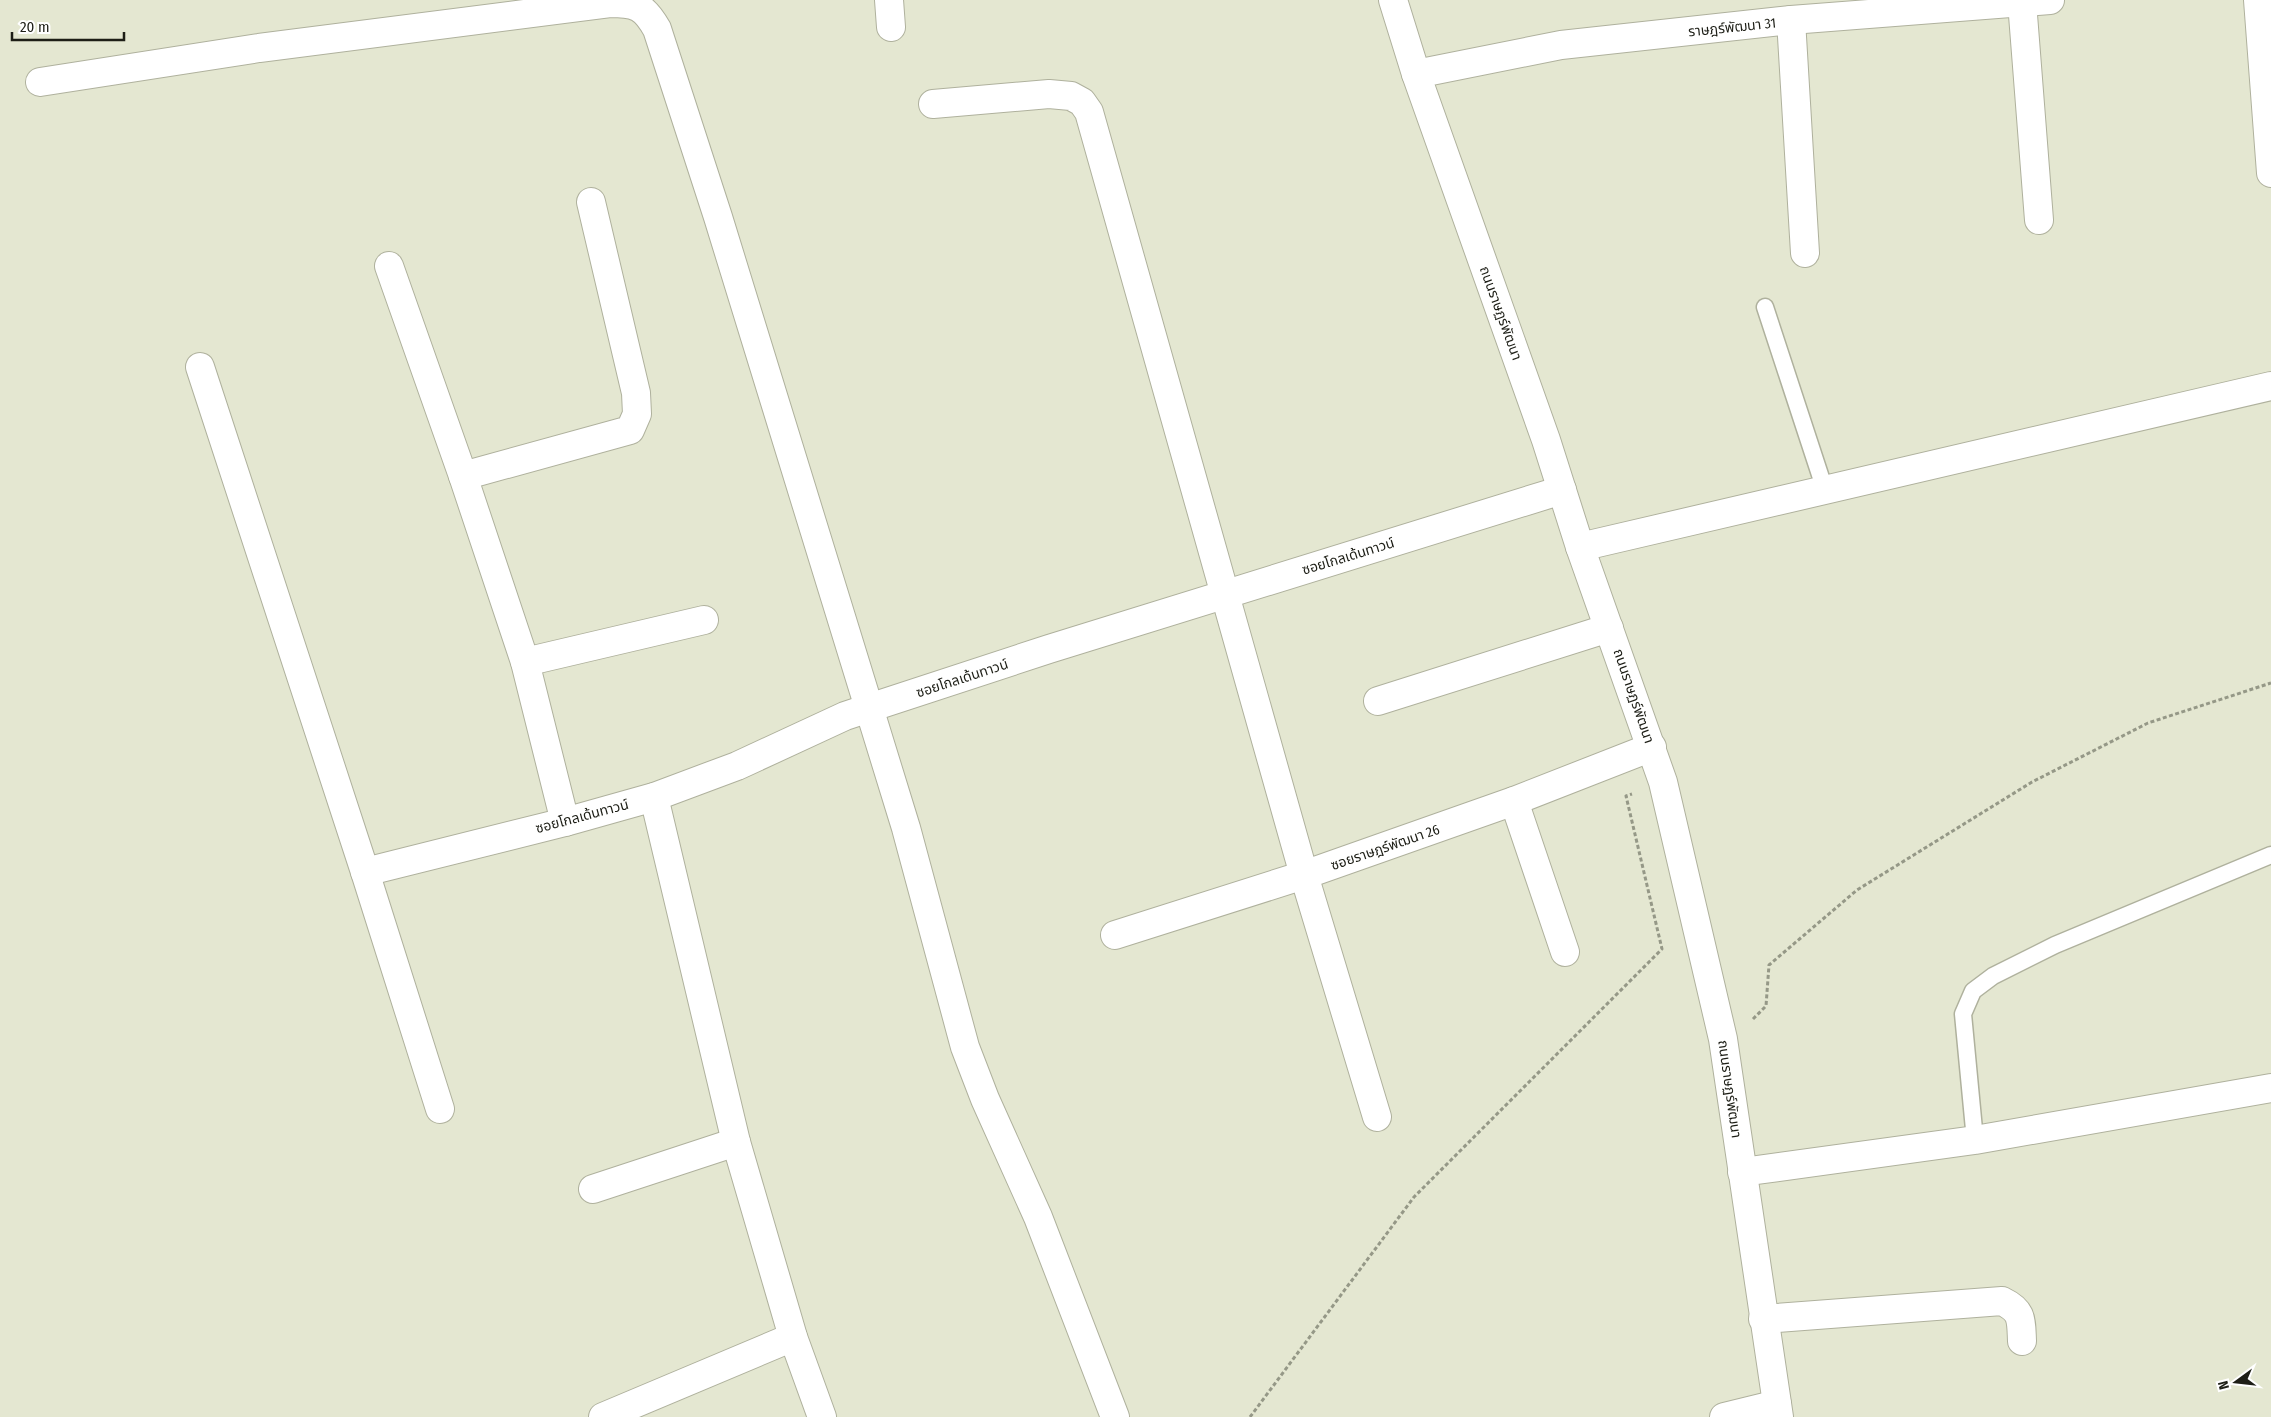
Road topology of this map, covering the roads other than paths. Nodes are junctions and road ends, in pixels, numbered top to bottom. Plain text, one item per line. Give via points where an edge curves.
1 (889, 0) edge
2 (1393, 0) edge
3 (2050, 0) edge
4 (2258, 0) edge
5 (2022, 2) junction
6 (1791, 20) junction
7 (890, 27) dead end
8 (1416, 74) junction
9 (40, 82) dead end
10 (933, 104) dead end
11 (2271, 172) edge
12 (591, 202) dead end
13 (2039, 220) dead end
14 (1805, 253) dead end
15 (389, 266) dead end
16 (1765, 307) dead end
17 (200, 367) dead end
18 (2271, 386) edge
19 (463, 476) junction
20 (1562, 490) junction
21 (1825, 490) junction
22 (1580, 547) junction
23 (1225, 594) junction
24 (704, 620) dead end
25 (1609, 628) junction
26 (525, 662) junction
27 (1378, 701) dead end
28 (869, 708) junction
29 (1652, 747) junction
30 (654, 797) junction
31 (1514, 801) junction
32 (565, 822) junction
33 (2271, 855) edge
34 (365, 872) junction
35 (1304, 875) junction
36 (1114, 935) dead end
37 (1565, 952) dead end
38 (2271, 1088) edge
39 (440, 1109) dead end
40 (1377, 1117) dead end
41 (1975, 1140) junction
42 (736, 1142) junction
43 (1742, 1172) junction
44 (593, 1189) dead end
45 (1764, 1319) junction
46 (793, 1337) junction
47 (2022, 1341) dead end
48 (1778, 1411) edge
49 (603, 1417) edge
50 (822, 1417) edge
51 (1115, 1417) edge
52 (1724, 1417) edge

1 - 7 street
2 - 8 street, ถนนราษฏร์พัฒนา
3 - 5 street, ราษฎร์พัฒนา 31
4 - 11 street
5 - 6 street, ราษฎร์พัฒนา 31
5 - 13 street
6 - 8 street, ราษฎร์พัฒนา 31 via 1561,45
6 - 14 street
8 - 20 street, ถนนราษฏร์พัฒนา
9 - 28 street via 259,48 610,3 632,3 648,13 657,28 721,226
10 - 23 street via 1049,94 1070,96 1082,102 1089,112
12 - 19 street via 636,393 637,414 630,430
15 - 19 street
16 - 21 lane
17 - 34 street
18 - 21 street
19 - 26 street
20 - 22 street, ถนนราษฏร์พัฒนา
20 - 23 street, ซอยโกลเด้นทาวน์
21 - 22 street
22 - 25 street, ถนนราษฏร์พัฒนา
23 - 28 street, ซอยโกลเด้นทาวน์
23 - 35 street
24 - 26 street
25 - 27 street
25 - 29 street, ถนนราษฏร์พัฒนา
26 - 32 street
28 - 30 street, ซอยโกลเด้นทาวน์ via 737,766
28 - 51 street via 906,828 965,1047 985,1100 1038,1217
29 - 31 street, ซอยราษฎร์พัฒนา 26
29 - 43 street, ถนนราษฏร์พัฒนา via 1724,1039
30 - 32 street, ซอยโกลเด้นทาวน์
30 - 42 street
31 - 35 street, ซอยราษฎร์พัฒนา 26
31 - 37 street
32 - 34 street, ซอยโกลเด้นทาวน์
33 - 41 lane via 2055,945 1993,976 1973,990 1963,1014
34 - 39 street
35 - 36 street, ซอยราษฎร์พัฒนา 26
35 - 40 street
38 - 41 street
41 - 43 street
42 - 44 street
42 - 46 street
43 - 45 street, ถนนราษฏร์พัฒนา
45 - 47 street via 2002,1301 2015,1308 2020,1319
45 - 48 street, ถนนราษฏร์พัฒนา
46 - 49 street
46 - 50 street
48 - 52 street

